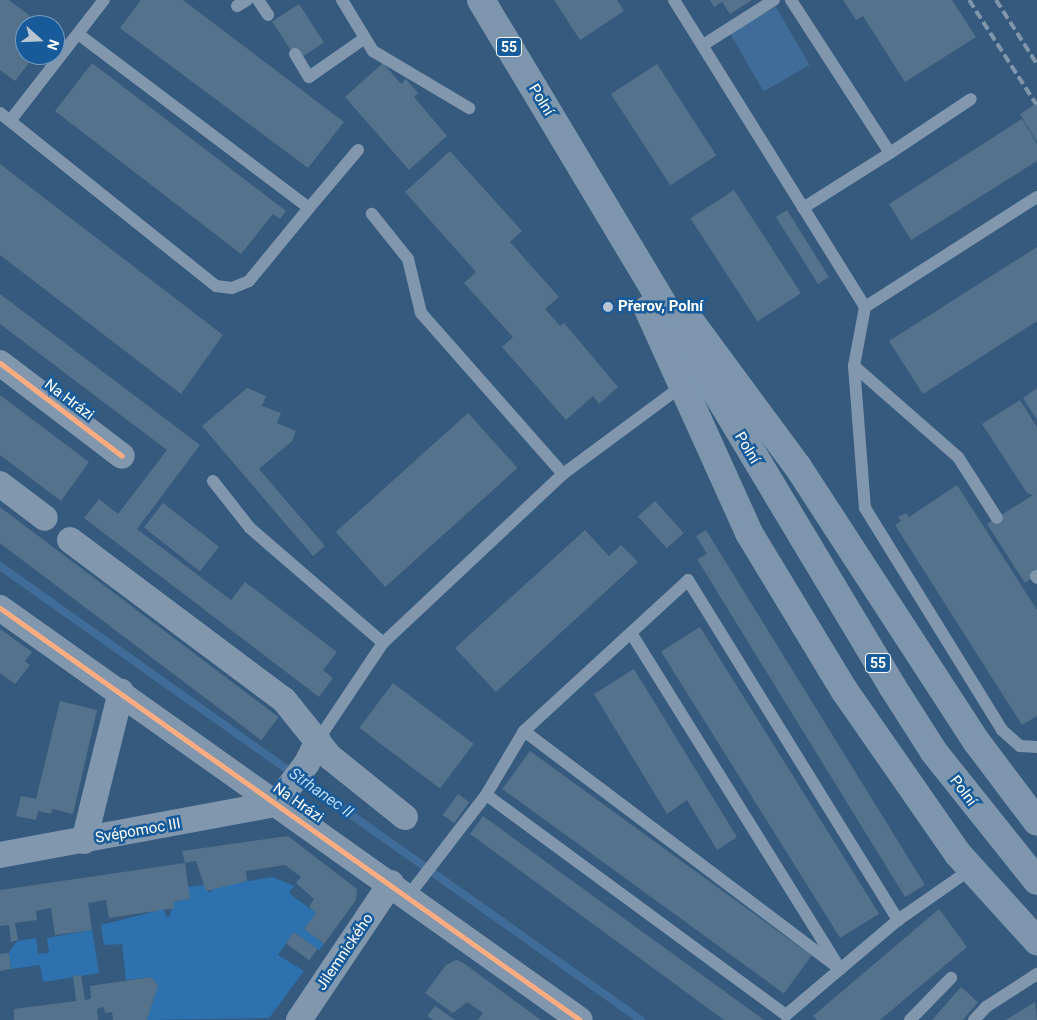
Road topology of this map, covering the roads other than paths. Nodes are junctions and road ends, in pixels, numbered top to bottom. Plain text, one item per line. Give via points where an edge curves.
1 (104, 0) edge
2 (258, 0) edge
3 (342, 0) edge
4 (481, 0) edge
5 (674, 0) edge
6 (774, 0) edge
7 (791, 0) edge
8 (268, 15) dead end
9 (78, 34) junction
10 (366, 38) junction
11 (702, 45) junction
12 (295, 54) dead end
13 (970, 99) dead end
14 (469, 108) dead end
15 (0, 113) edge
16 (10, 121) junction
17 (358, 150) dead end
18 (890, 153) junction
19 (1037, 197) edge
20 (601, 200) junction
21 (309, 208) junction
22 (804, 208) junction
23 (372, 214) dead end
24 (864, 307) junction
25 (0, 363) edge
26 (854, 366) junction
27 (682, 386) junction
28 (122, 456) dead end
29 (563, 474) junction
30 (213, 481) dead end
31 (0, 484) edge
32 (45, 518) dead end
33 (997, 518) dead end
34 (70, 540) dead end
35 (0, 608) edge
36 (630, 633) junction
37 (383, 643) junction
38 (121, 692) junction
39 (524, 730) junction
40 (1037, 747) edge
41 (313, 751) junction
42 (283, 795) junction
43 (486, 795) junction
44 (405, 817) dead end
45 (1037, 822) edge
46 (84, 841) junction
47 (0, 855) edge
48 (971, 869) junction
49 (1037, 881) edge
50 (407, 885) junction
51 (898, 920) junction
52 (1037, 941) edge
53 (840, 969) junction
54 (1037, 974) edge
55 (950, 978) dead end
56 (299, 1020) edge
57 (580, 1020) edge
58 (910, 1020) edge
59 (974, 1020) edge

1 - 9 lane
2 - 8 lane
3 - 10 lane
4 - 20 main road, Polní / 55
5 - 11 lane
6 - 11 lane
7 - 18 lane
9 - 16 lane
9 - 21 lane
10 - 12 lane via 309,77
10 - 14 lane via 373,51
11 - 22 lane
13 - 18 lane
15 - 16 lane
16 - 21 lane via 216,286 232,288 249,281
17 - 21 lane
18 - 22 lane
19 - 24 lane
20 - 27 main road
20 - 45 main road via 798,467 976,741
20 - 49 main road, Polní / 55 via 892,686 968,798
22 - 24 lane
23 - 29 lane via 408,259 421,313
24 - 26 lane
25 - 28 street, Na Hrázi
26 - 33 lane via 958,456
26 - 40 lane via 865,508 1002,730 1020,746
27 - 29 lane
27 - 48 main road via 722,478 778,582 911,792
29 - 37 lane
30 - 37 lane via 250,528
31 - 32 street
34 - 41 street via 284,700
35 - 38 street, Na Hrázi
36 - 39 lane
36 - 51 lane via 688,580
36 - 53 lane
37 - 41 lane
38 - 42 street, Na Hrázi
38 - 46 street
39 - 43 lane
39 - 53 lane
41 - 42 street
41 - 44 street via 330,757
42 - 46 street, Svépomoc III
42 - 50 street, Na Hrázi
43 - 50 lane
43 - 53 lane via 786,1014
46 - 47 street, Svépomoc III
48 - 51 lane
48 - 52 main road
50 - 56 street, Jilemnického
50 - 57 street, Na Hrázi
51 - 53 lane
54 - 59 lane via 986,1006
55 - 58 lane

